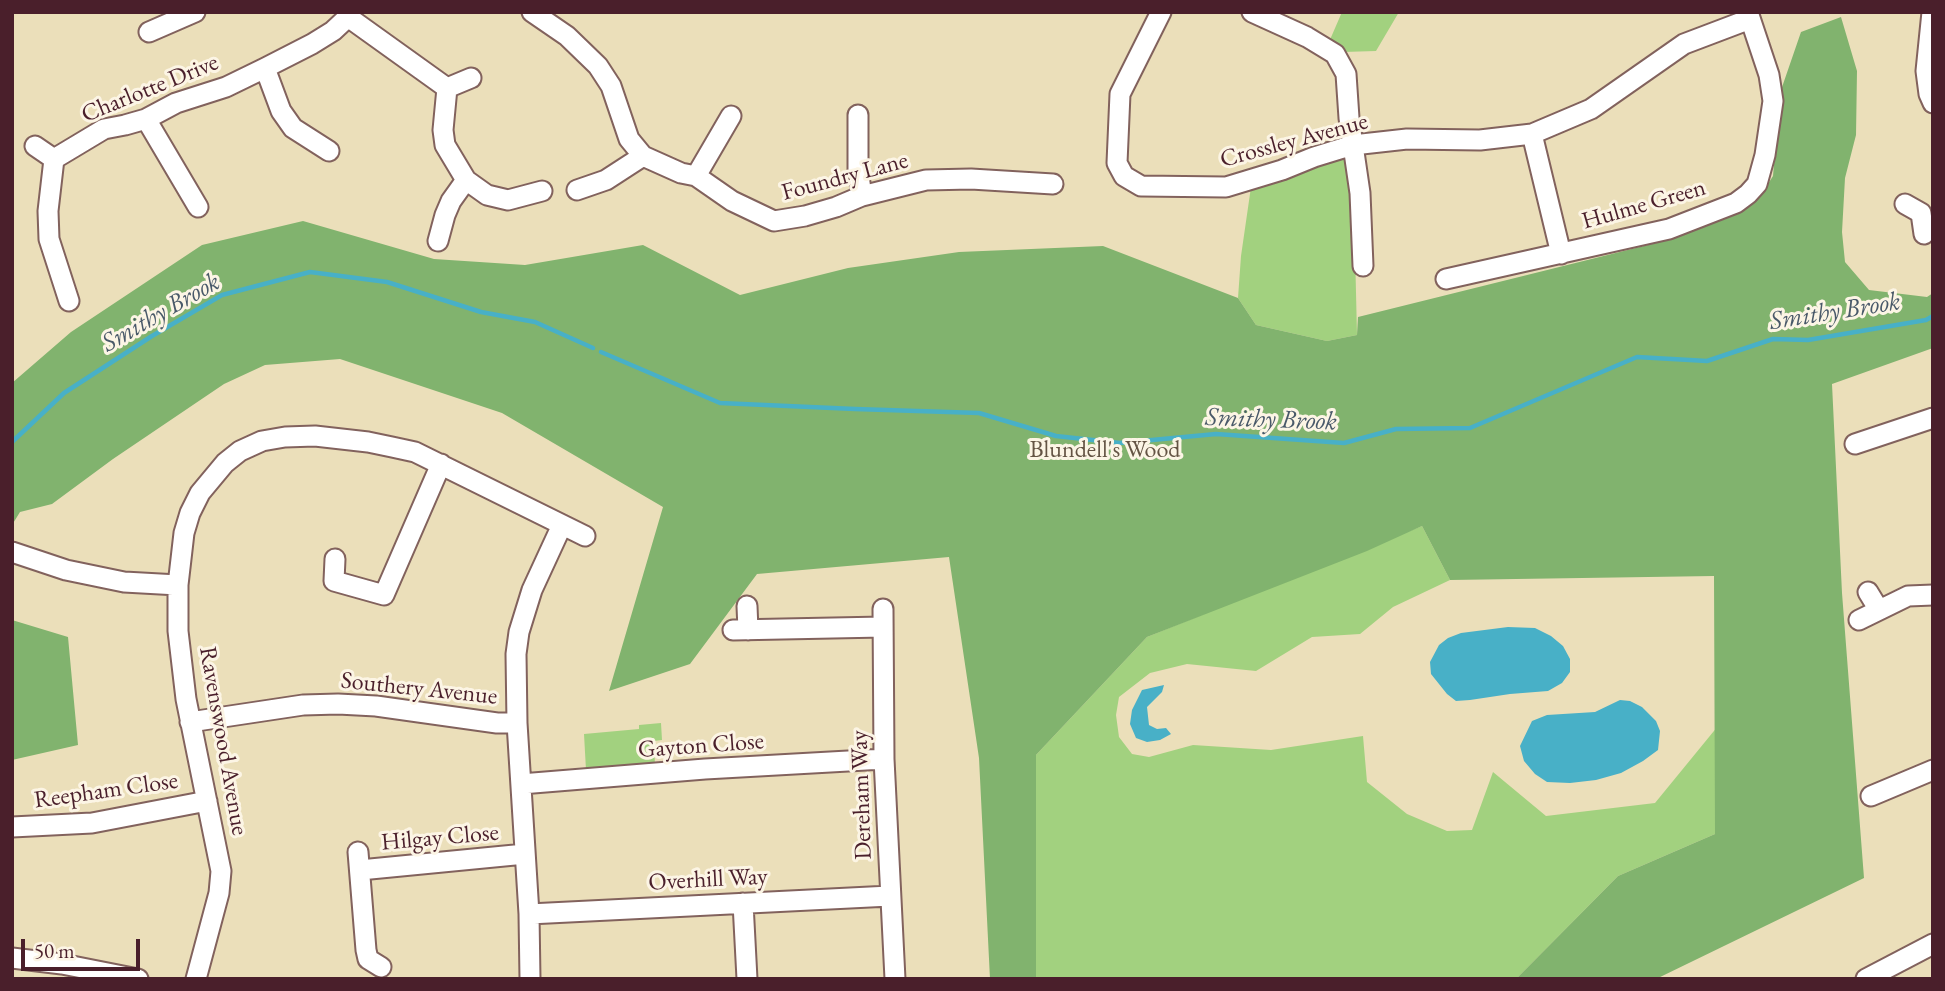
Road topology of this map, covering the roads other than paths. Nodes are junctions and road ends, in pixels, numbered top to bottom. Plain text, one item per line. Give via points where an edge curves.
1 (195, 12) edge
2 (532, 12) edge
3 (1161, 12) edge
4 (1252, 12) edge
5 (1932, 12) edge
6 (349, 15) edge
7 (1749, 16) edge
8 (149, 32) dead end
9 (1930, 55) edge
10 (265, 68) junction
11 (471, 78) dead end
12 (447, 88) junction
13 (1933, 103) edge
14 (858, 115) dead end
15 (731, 116) dead end
16 (146, 119) junction
17 (1532, 134) junction
18 (1353, 145) junction
19 (35, 146) dead end
20 (329, 151) dead end
21 (643, 156) junction
22 (54, 159) junction
23 (696, 176) junction
24 (466, 180) junction
25 (1054, 184) dead end
26 (577, 190) dead end
27 (542, 191) dead end
28 (862, 196) junction
29 (198, 207) dead end
30 (1920, 208) edge
31 (1924, 234) dead end
32 (438, 241) dead end
33 (1561, 254) junction
34 (1363, 266) dead end
35 (1446, 279) dead end
36 (69, 301) dead end
37 (1933, 418) edge
38 (1855, 444) dead end
39 (442, 464) junction
40 (562, 525) junction
41 (586, 537) dead end
42 (13, 544) edge
43 (335, 559) dead end
44 (178, 585) junction
45 (1868, 592) dead end
46 (1933, 595) edge
47 (747, 606) dead end
48 (1879, 610) junction
49 (1859, 620) dead end
50 (190, 722) junction
51 (517, 723) junction
52 (884, 759) junction
53 (1933, 769) edge
54 (521, 784) junction
55 (1876, 788) dead end
56 (206, 801) junction
57 (12, 827) edge
58 (525, 854) junction
59 (890, 896) junction
60 (743, 903) junction
61 (529, 914) junction
62 (1933, 944) edge
63 (12, 958) edge
64 (381, 967) dead end
65 (117, 977) edge
66 (138, 979) edge
67 (195, 979) edge
68 (530, 979) edge
69 (747, 979) edge
70 (895, 979) edge
71 (1867, 979) edge

1 - 8 street
2 - 21 street via 598,66 611,86 629,139
3 - 18 street, Crossley Avenue via 1120,94 1117,163 1124,176 1141,186 1226,187
4 - 18 street via 1335,54 1346,74
5 - 9 street
6 - 10 street, Charlotte Drive via 312,44
6 - 12 street
7 - 17 street, Crossley Avenue via 1684,44 1591,109
7 - 33 street, Hulme Green via 1773,102 1757,184 1736,203 1669,229
9 - 13 street via 1926,80
10 - 16 street, Charlotte Drive
10 - 20 street via 281,111 293,128
11 - 12 street
12 - 24 street via 445,145
14 - 28 street
15 - 23 street
16 - 22 street, Charlotte Drive via 104,129
16 - 29 street
17 - 18 street, Crossley Avenue
17 - 33 street
18 - 34 street
19 - 22 street
21 - 23 street, Foundry Lane
21 - 26 street via 606,180
22 - 36 street via 49,239
23 - 28 street, Foundry Lane via 732,201 774,221 805,216
24 - 27 street via 487,195 508,200
24 - 32 street via 451,201
25 - 28 street, Foundry Lane via 926,180
30 - 31 street
33 - 35 street, Hulme Green
37 - 38 street
39 - 40 street, Ravenswood Avenue
39 - 43 street via 384,595 334,581
39 - 44 street, Ravenswood Avenue via 415,452 368,442 315,436 262,440 225,463 200,493 184,533
40 - 41 street, Ravenswood Avenue
40 - 51 street via 532,590 519,632
42 - 44 street via 66,570 124,582
44 - 50 street, Ravenswood Avenue via 182,676
45 - 48 street
46 - 48 street via 1908,596
47 - 52 street, Dereham Way via 741,630 883,618
48 - 49 street
50 - 51 street, Southery Avenue via 338,704
50 - 56 street, Ravenswood Avenue
51 - 54 street
52 - 54 street, Gayton Close
52 - 59 street, Dereham Way
53 - 55 street
54 - 58 street
56 - 57 street, Reepham Close via 92,823
56 - 67 street, Ravenswood Avenue via 221,882
58 - 61 street
58 - 64 street, Hilgay Close via 359,861 366,950 368,959
59 - 60 street, Overhill Way
59 - 70 street, Dereham Way
60 - 61 street, Overhill Way
60 - 69 street
61 - 68 street
62 - 71 street
63 - 65 street
65 - 66 street

